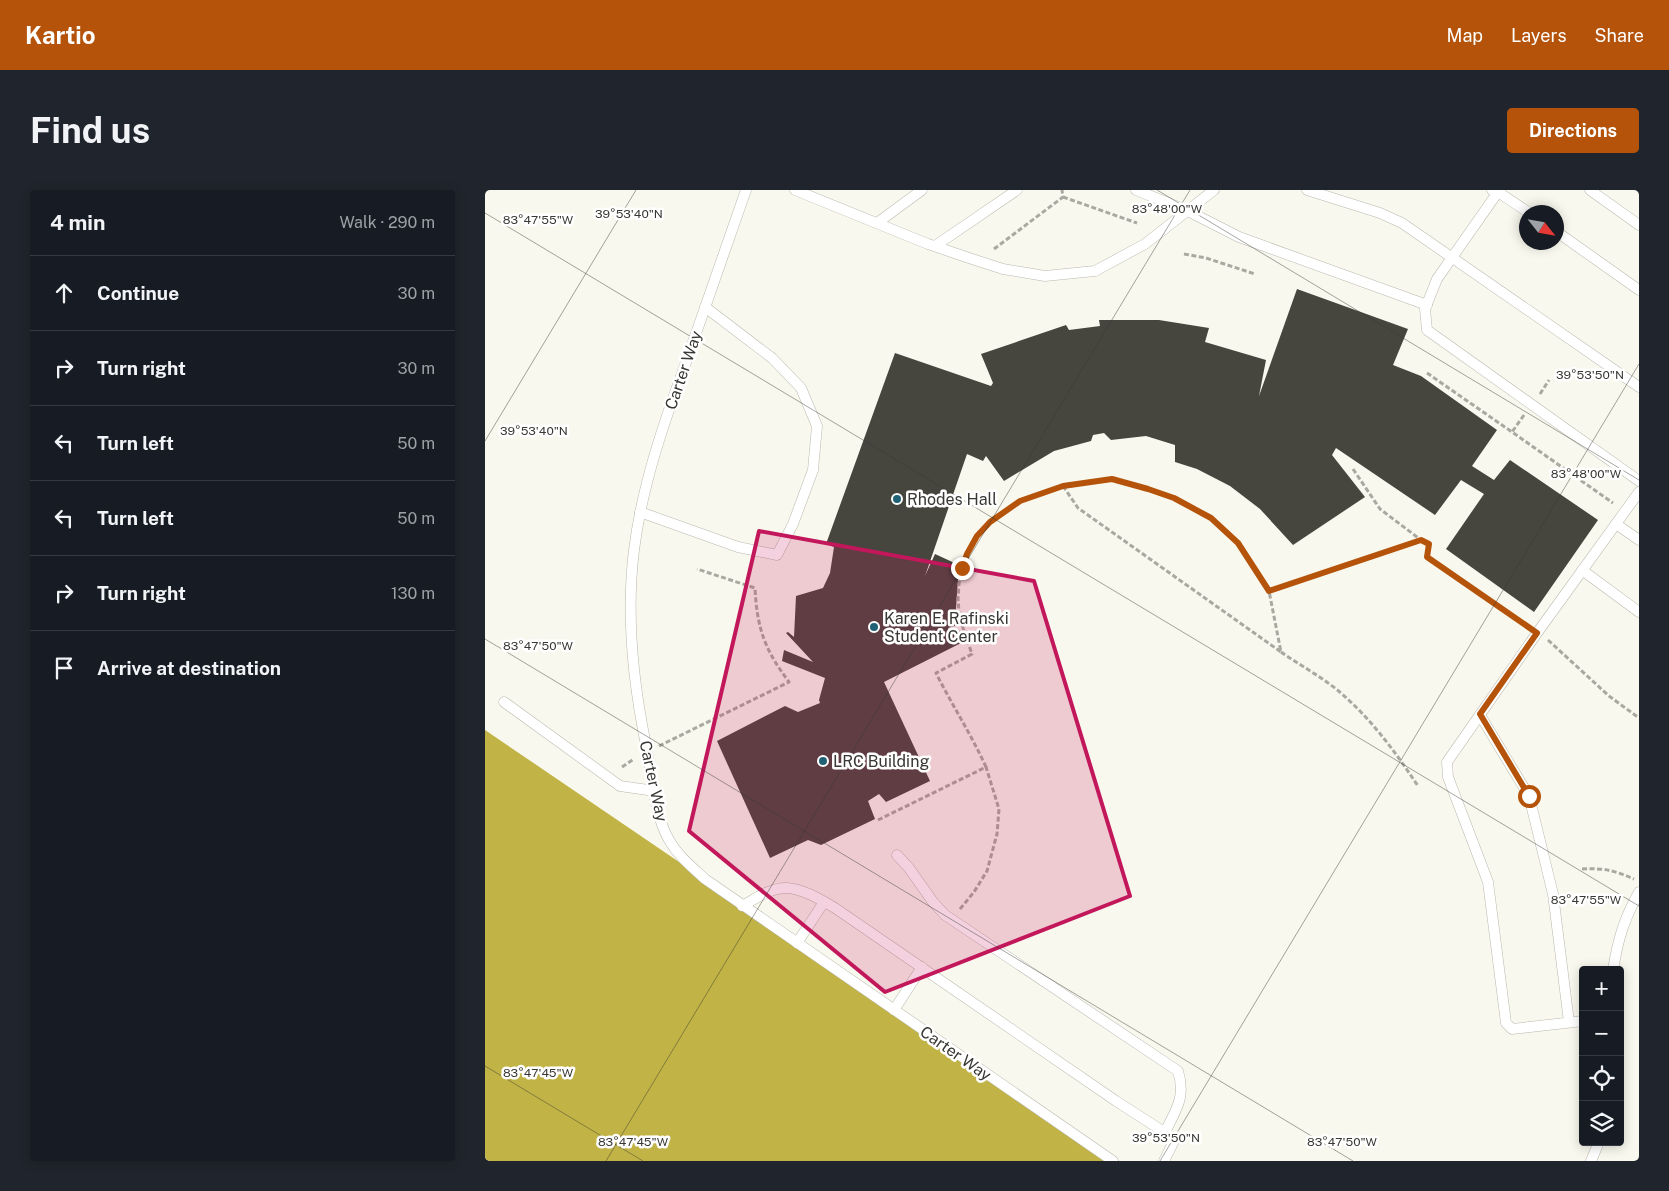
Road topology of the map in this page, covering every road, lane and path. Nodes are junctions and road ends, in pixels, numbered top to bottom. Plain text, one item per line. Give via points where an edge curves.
1 (746, 190) edge
2 (795, 190) edge
3 (824, 190) edge
4 (922, 190) edge
5 (1017, 190) edge
6 (1062, 190) edge
7 (1136, 190) edge
8 (1214, 190) edge
9 (1307, 190) edge
10 (1590, 190) edge
11 (1497, 191) edge
12 (1063, 197) junction
13 (817, 199) junction
14 (1519, 206) edge
15 (1186, 210) junction
16 (877, 223) junction
17 (1137, 223) dead end
18 (1639, 225) edge
19 (1564, 237) edge
20 (935, 246) junction
21 (994, 249) dead end
22 (1184, 254) dead end
23 (1452, 257) junction
24 (1255, 274) dead end
25 (1639, 290) edge
26 (1427, 306) junction
27 (705, 307) junction
28 (1427, 373) dead end
29 (1549, 380) dead end
30 (1639, 387) edge
31 (1532, 405) junction
32 (1512, 432) junction
33 (1353, 469) dead end
34 (1639, 481) edge
35 (1063, 486) junction
36 (1639, 492) edge
37 (1610, 509) dead end
38 (640, 512) junction
39 (1616, 524) junction
40 (1421, 540) junction
41 (1639, 540) edge
42 (697, 569) dead end
43 (1582, 570) junction
44 (1269, 591) junction
45 (1639, 612) edge
46 (1537, 633) junction
47 (1281, 652) junction
48 (504, 702) dead end
49 (1480, 714) junction
50 (1639, 718) edge
51 (647, 751) junction
52 (622, 767) dead end
53 (986, 767) junction
54 (1418, 786) dead end
55 (655, 791) junction
56 (879, 820) dead end
57 (897, 855) dead end
58 (1582, 869) dead end
59 (1639, 881) edge
60 (1639, 892) edge
61 (824, 902) junction
62 (742, 906) junction
63 (960, 909) dead end
64 (797, 943) junction
65 (1614, 966) edge
66 (922, 967) junction
67 (894, 1010) junction
68 (1579, 1021) edge
69 (1569, 1022) junction
70 (1165, 1132) junction
71 (1597, 1146) edge
72 (1113, 1161) edge
73 (1164, 1161) edge
74 (1591, 1161) edge

1 - 27 lane, Carter Way
2 - 13 lane
3 - 13 lane
4 - 16 lane
5 - 20 lane
6 - 12 path
7 - 15 lane
8 - 15 lane
9 - 23 lane via 1402,223
10 - 18 lane
11 - 14 lane
11 - 23 lane
12 - 17 path
12 - 21 path
13 - 16 lane
15 - 20 lane via 1145,244 1095,272 1045,276 1003,269
15 - 26 lane via 1239,237
16 - 20 lane
19 - 25 lane
22 - 24 path
23 - 26 lane via 1437,279
23 - 30 lane
26 - 31 lane via 1427,330
27 - 38 lane, Carter Way via 657,443
27 - 38 lane via 772,358 801,388 817,426 813,470 793,524 777,555 738,547
28 - 32 path
29 - 31 path
31 - 32 path
31 - 34 lane
32 - 37 path via 1613,503
33 - 40 path via 1380,509
35 - 44 path via 1112,479 1174,498 1211,518 1238,543
35 - 47 path via 1078,508
35 - 53 path via 1020,501 990,522 977,536 962,568 959,612 972,654 936,673
36 - 39 lane
38 - 51 lane, Carter Way via 631,598 633,654
39 - 41 lane
39 - 43 lane
40 - 44 path
40 - 46 path via 1429,544 1427,557
42 - 51 path via 755,588 756,613 764,641 789,682
43 - 45 lane
43 - 46 lane
44 - 47 path
46 - 49 lane
46 - 50 path
47 - 54 path via 1341,693 1372,723
48 - 55 lane via 621,786
49 - 69 lane via 1529,796 1553,894
49 - 69 lane via 1447,762 1449,777 1488,882 1506,1024 1512,1029
51 - 52 path
51 - 55 lane, Carter Way
53 - 56 path
53 - 63 path via 999,809 997,834 987,871
55 - 62 lane, Carter Way via 660,820 683,859 705,880
57 - 70 lane via 945,915 1179,1072 1182,1097
58 - 59 path via 1615,870
60 - 65 lane via 1618,939
61 - 62 lane via 786,888 767,893
61 - 64 lane
61 - 66 lane
62 - 64 lane, Carter Way
64 - 67 lane, Carter Way
66 - 67 lane
66 - 70 lane
67 - 72 lane, Carter Way
68 - 69 lane
70 - 73 lane via 1175,1139
71 - 74 lane

